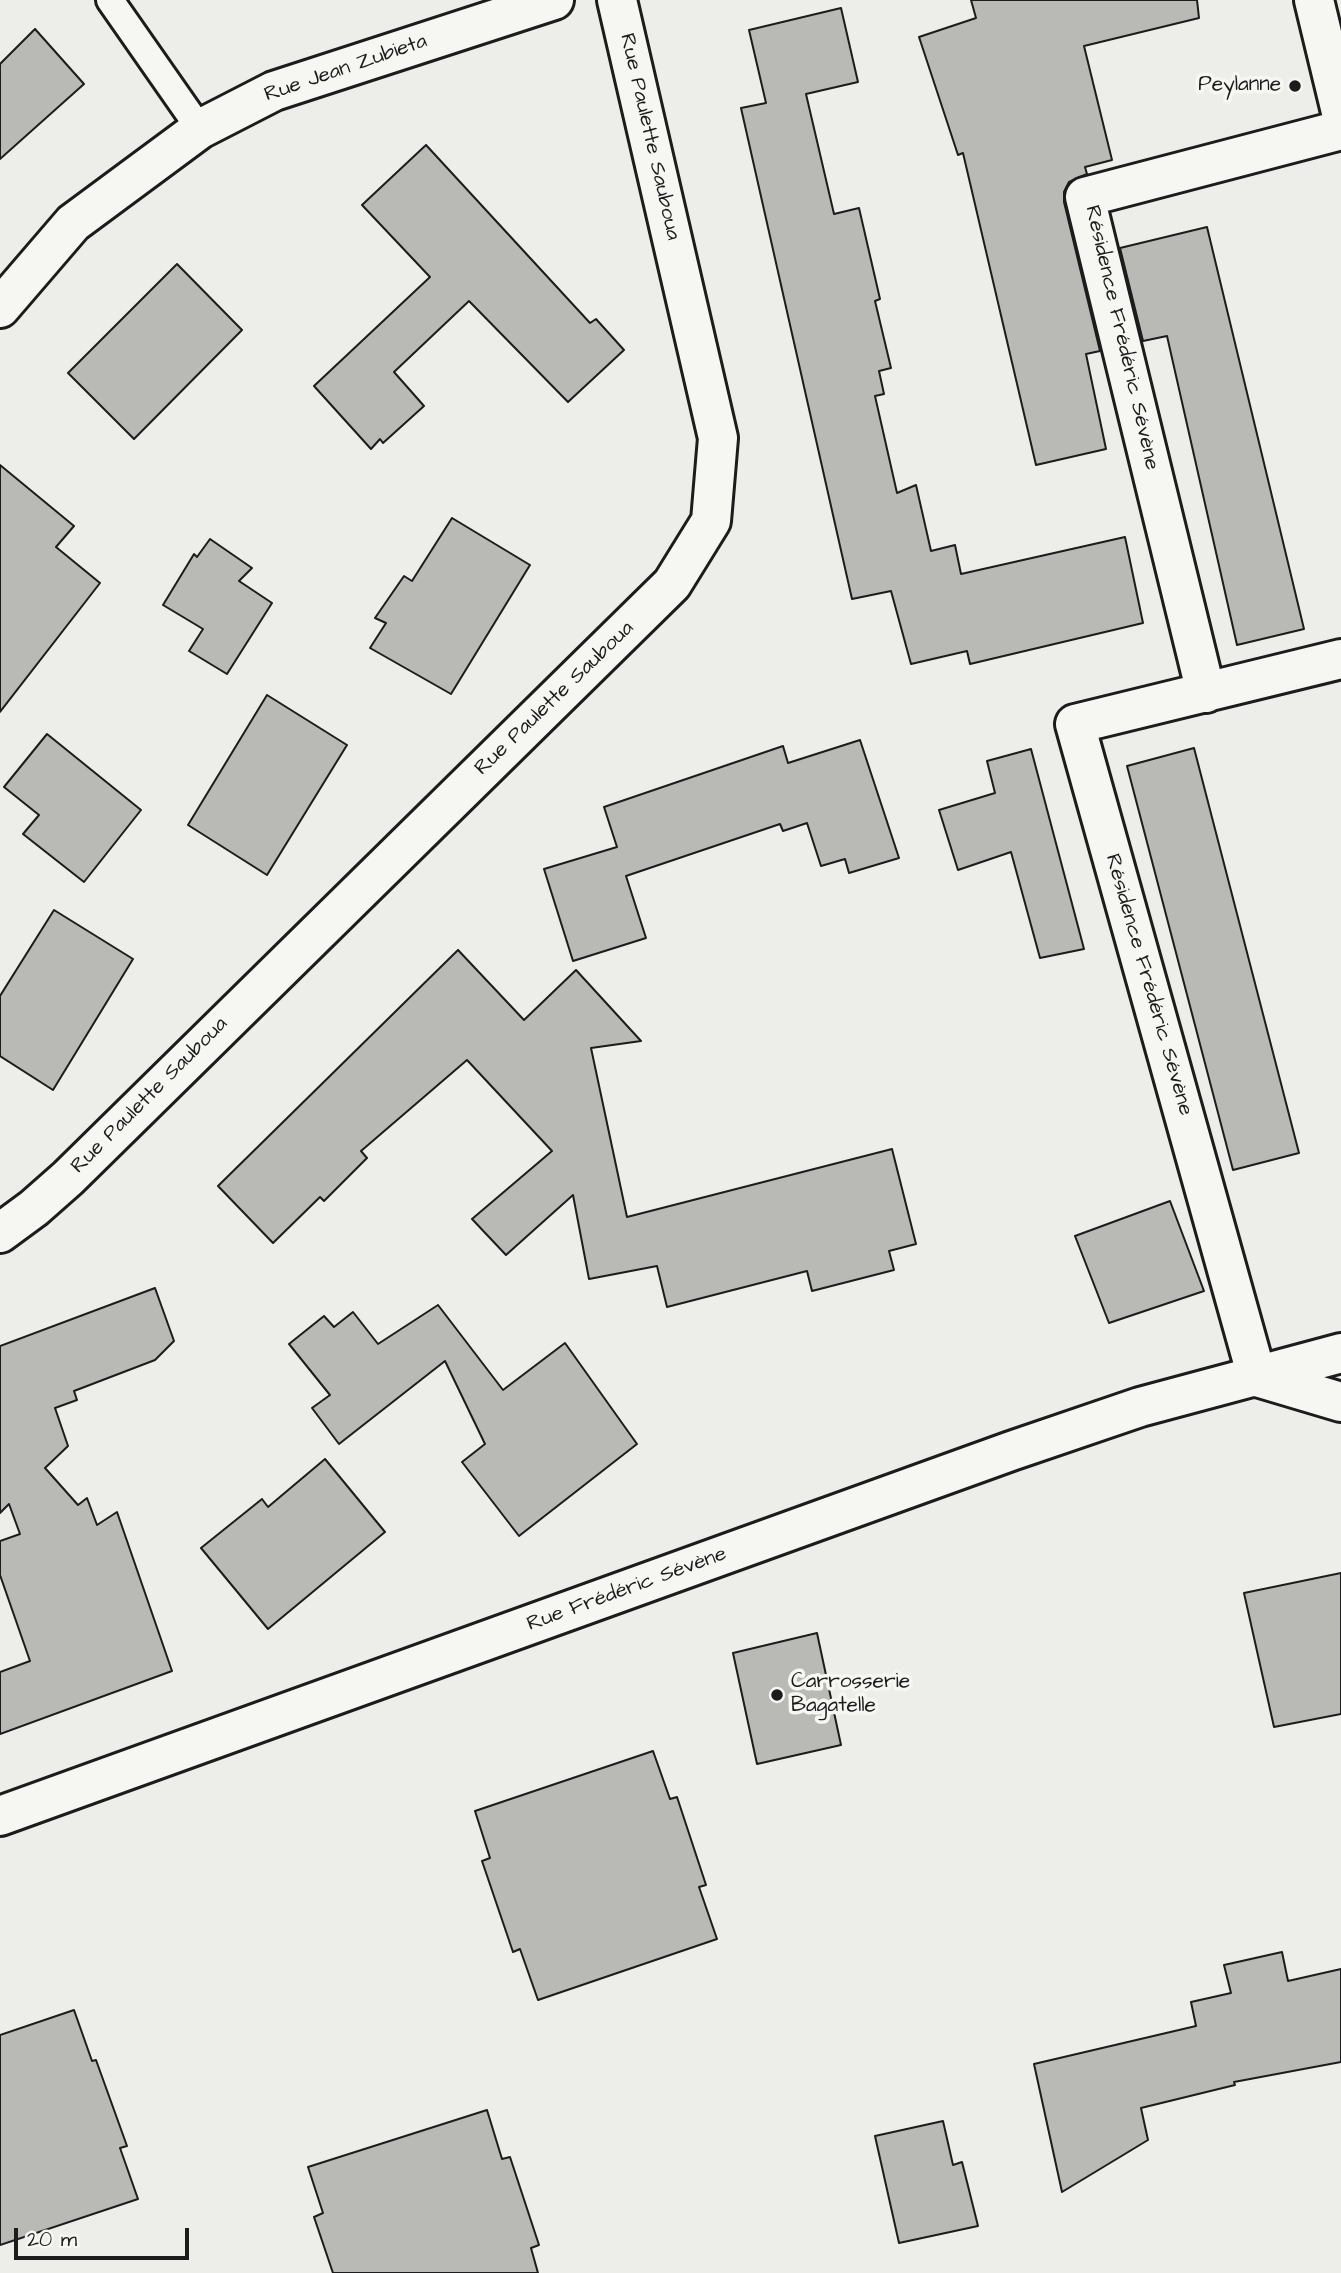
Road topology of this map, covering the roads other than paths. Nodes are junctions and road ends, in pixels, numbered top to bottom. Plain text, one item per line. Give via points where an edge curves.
1 (110, 0) edge
2 (554, 0) edge
3 (617, 0) edge
4 (1314, 0) edge
5 (1341, 112) edge
6 (200, 129) junction
7 (1341, 130) edge
8 (0, 308) edge
9 (1341, 659) edge
10 (1206, 693) junction
11 (0, 1233) edge
12 (1341, 1353) edge
13 (1257, 1377) junction
14 (1341, 1402) edge
15 (0, 1816) edge

1 - 6 lane
2 - 6 street, Rue Jean Zubieta via 274,91
3 - 11 street, Rue Paulette Sauboua via 718,438 711,521 672,584 68,1178
4 - 5 street
6 - 8 street, Rue Jean Zubieta via 74,223
7 - 10 street, Résidence Frédéric Sévène via 1086,197
9 - 10 street, Résidence Frédéric Sévène
10 - 13 street, Résidence Frédéric Sévène via 1075,724
12 - 13 street, Rue Frédéric Sévène
13 - 14 street
13 - 15 street, Rue Frédéric Sévène via 1140,1407 1010,1451

